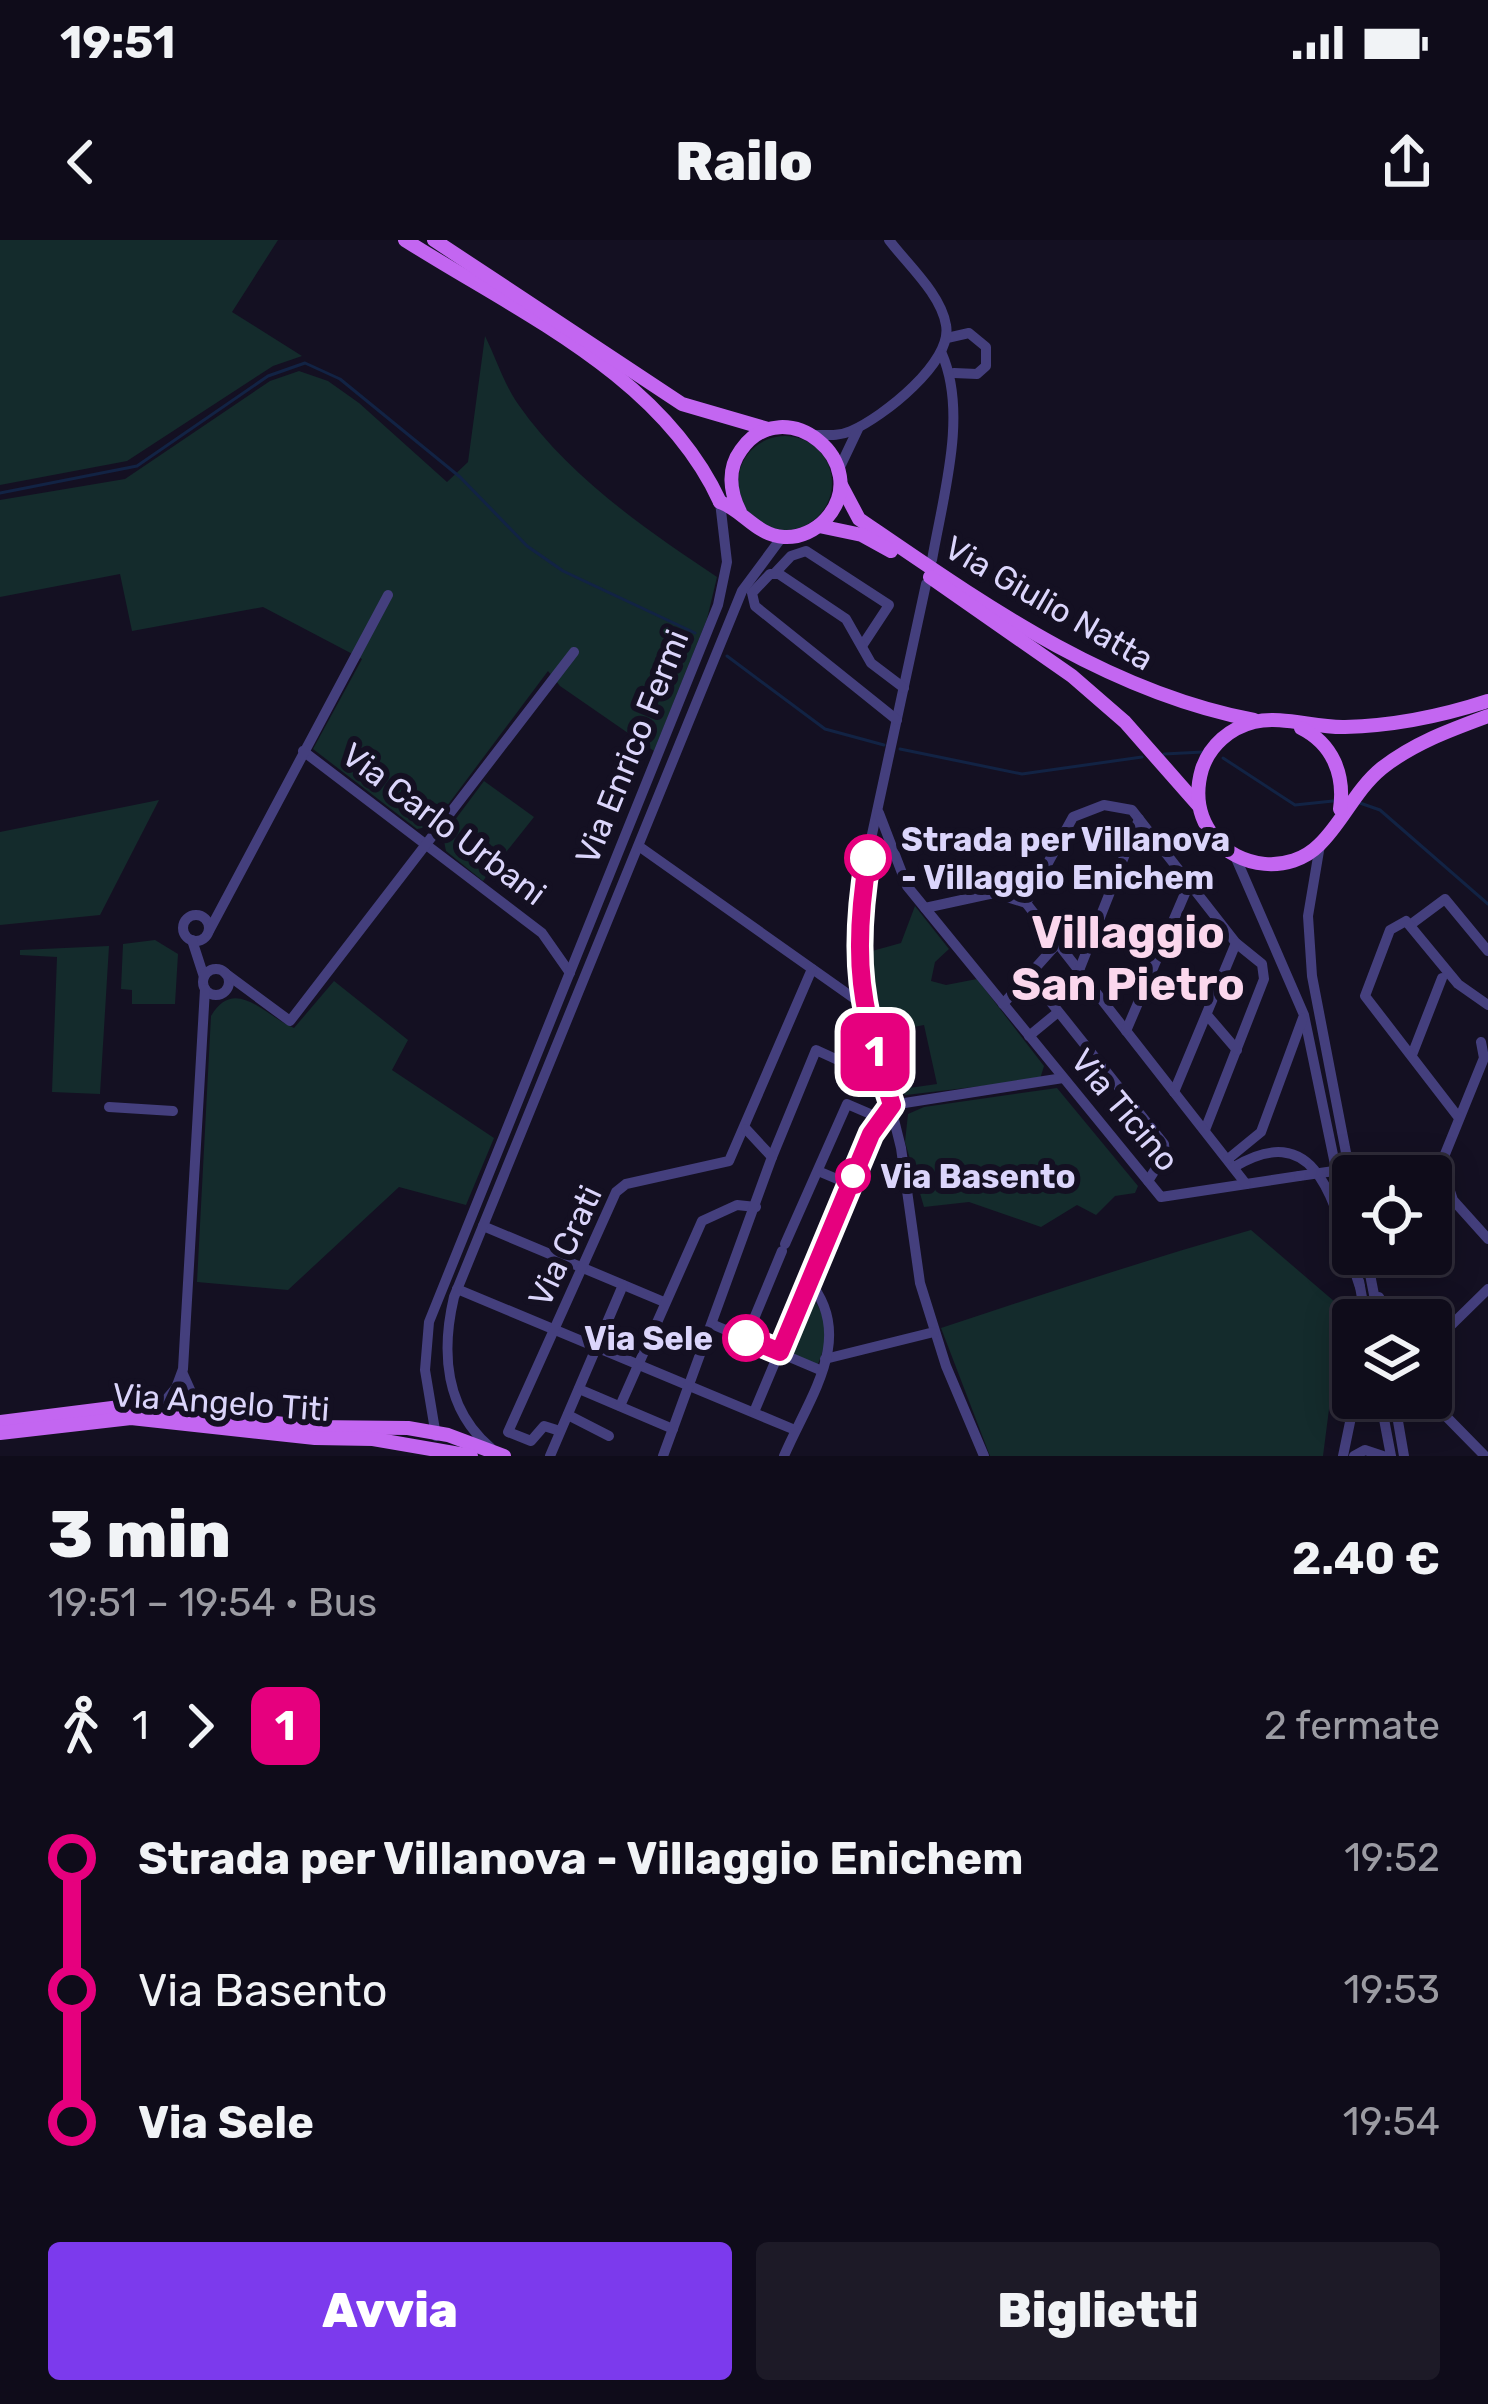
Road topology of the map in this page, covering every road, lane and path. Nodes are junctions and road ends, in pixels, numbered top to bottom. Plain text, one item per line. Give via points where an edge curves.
1 (405, 240) edge
2 (434, 240) edge
3 (889, 240) edge
4 (448, 245) edge
5 (947, 338) junction
6 (943, 354) junction
7 (954, 374) junction
8 (860, 427) junction
9 (768, 429) junction
10 (814, 435) junction
11 (840, 477) junction
12 (731, 480) junction
13 (720, 502) junction
14 (740, 512) junction
15 (818, 526) junction
16 (782, 537) junction
17 (932, 560) dead end
18 (775, 573) junction
19 (926, 584) dead end
20 (388, 595) dead end
21 (862, 646) junction
22 (574, 652) dead end
23 (904, 688) junction
24 (1488, 701) edge
25 (1488, 716) edge
26 (898, 721) junction
27 (1259, 721) junction
28 (1292, 723) junction
29 (303, 751) junction
30 (1198, 805) junction
31 (879, 812) junction
32 (1339, 814) junction
33 (1139, 819) junction
34 (428, 843) junction
35 (1320, 845) junction
36 (640, 847) junction
37 (1235, 856) junction
38 (1190, 884) junction
39 (1026, 903) junction
40 (925, 908) junction
41 (219, 909) junction
42 (202, 916) junction
43 (1406, 923) junction
44 (585, 936) junction
45 (200, 937) junction
46 (552, 941) junction
47 (1236, 943) junction
48 (1056, 945) junction
49 (1488, 951) edge
50 (812, 969) junction
51 (221, 971) junction
52 (570, 973) junction
53 (1078, 973) junction
54 (1030, 976) junction
55 (1442, 978) dead end
56 (204, 983) junction
57 (252, 993) junction
58 (222, 994) junction
59 (862, 1004) junction
60 (1003, 1004) junction
61 (1488, 1005) edge
62 (1057, 1013) junction
63 (1208, 1015) junction
64 (1304, 1015) junction
65 (203, 1016) junction
66 (1126, 1031) junction
67 (1029, 1036) junction
68 (1481, 1042) dead end
69 (1237, 1050) junction
70 (1412, 1055) junction
71 (851, 1066) dead end
72 (1063, 1078) junction
73 (1174, 1092) junction
74 (892, 1105) junction
75 (109, 1107) dead end
76 (173, 1111) dead end
77 (1459, 1118) junction
78 (882, 1119) junction
79 (746, 1130) junction
80 (1205, 1130) junction
81 (1333, 1155) edge
82 (1346, 1155) edge
83 (1445, 1155) edge
84 (772, 1157) junction
85 (1231, 1163) junction
86 (818, 1171) junction
87 (1332, 1171) edge
88 (1148, 1181) junction
89 (849, 1184) junction
90 (1246, 1184) junction
91 (1452, 1197) edge
92 (756, 1207) junction
93 (483, 1226) junction
94 (1488, 1239) edge
95 (583, 1270) junction
96 (1362, 1275) edge
97 (1366, 1275) edge
98 (808, 1280) junction
99 (1366, 1284) junction
100 (623, 1286) junction
101 (458, 1289) junction
102 (1488, 1289) edge
103 (1366, 1299) edge
104 (1375, 1299) edge
105 (664, 1302) junction
106 (1452, 1322) edge
107 (714, 1325) junction
108 (556, 1329) junction
109 (934, 1332) junction
110 (746, 1338) junction
111 (597, 1348) junction
112 (780, 1352) junction
113 (637, 1364) junction
114 (823, 1365) junction
115 (183, 1369) junction
116 (690, 1385) junction
117 (579, 1389) junction
118 (428, 1397) junction
119 (620, 1406) junction
120 (158, 1409) junction
121 (754, 1412) junction
122 (201, 1414) junction
123 (567, 1416) junction
124 (1351, 1419) edge
125 (1383, 1419) edge
126 (1398, 1419) edge
127 (1449, 1419) edge
128 (0, 1422) edge
129 (407, 1428) junction
130 (560, 1430) junction
131 (673, 1430) junction
132 (795, 1430) junction
133 (0, 1433) edge
134 (609, 1436) dead end
135 (437, 1440) junction
136 (501, 1455) edge
137 (471, 1456) edge
138 (550, 1456) edge
139 (663, 1456) edge
140 (784, 1456) edge
141 (983, 1456) edge
142 (1343, 1456) edge
143 (1354, 1456) edge
144 (1387, 1456) edge
145 (1405, 1456) edge
146 (1485, 1456) edge

1 - 13 main road, Via Enrico Fermi via 643,396 690,445
2 - 4 main road
3 - 5 street via 938,303
4 - 9 main road via 682,404
5 - 6 street
5 - 7 street via 969,333 986,347 982,370
6 - 7 street
6 - 8 street
7 - 17 street
8 - 10 street
8 - 11 street
9 - 10 main road
9 - 12 main road via 742,449
10 - 11 main road via 830,449
11 - 15 main road via 830,515
11 - 27 main road, Via Giulio Natta via 860,519 1093,667 1168,699
12 - 13 main road
12 - 14 main road
13 - 14 main road
13 - 44 street, Via Enrico Fermi via 727,562 718,605
14 - 16 main road
15 - 16 main road
15 - 30 main road, Via Giulio Natta via 883,545 1072,676
16 - 36 street, Via Enrico Fermi via 742,591
18 - 21 street via 846,620
18 - 21 street via 806,551 889,604
18 - 26 street via 752,593 755,606
19 - 23 street
20 - 29 street
21 - 23 street
22 - 34 street
23 - 26 street
24 - 28 main road via 1391,723
25 - 32 main road via 1402,753
26 - 31 street
27 - 28 main road
27 - 30 main road via 1218,741 1198,782
28 - 32 main road via 1328,749 1342,792
29 - 34 street, Via Carlo Urbani
29 - 41 street
30 - 37 main road via 1218,843
31 - 40 street, Via Ticino via 892,857
31 - 59 street via 856,934
32 - 35 main road
33 - 38 street
33 - 39 street via 1104,805 1073,817
33 - 53 street
34 - 46 street, Via Carlo Urbani
34 - 57 street via 290,1021
35 - 37 main road via 1280,865
35 - 82 street via 1308,916 1312,976
36 - 50 street, Via Enrico Fermi
36 - 93 street, Via Enrico Fermi
37 - 64 street
38 - 47 street
38 - 66 street
39 - 40 street via 994,893
39 - 48 street
40 - 60 street, Via Ticino
41 - 42 street
41 - 45 street
42 - 45 street
42 - 45 street via 184,922 185,934
43 - 49 street via 1445,899
43 - 61 street via 1458,984
43 - 70 street via 1390,930 1365,996
44 - 46 street, Via Carlo Urbani
44 - 52 street, Via Enrico Fermi
45 - 51 street via 203,955
45 - 56 street
46 - 52 street, Via Carlo Urbani
47 - 63 street
47 - 69 street via 1265,971
48 - 53 street
48 - 54 street
50 - 59 street, Via Enrico Fermi
50 - 79 street, Via Crati
51 - 56 street
51 - 57 street
51 - 58 street
52 - 118 street, Via Enrico Fermi via 429,1322
53 - 66 street
54 - 60 street
54 - 62 street
55 - 70 street
56 - 58 street
56 - 65 street
57 - 58 street
58 - 65 street
59 - 74 street
60 - 67 street, Via Ticino
62 - 67 street
62 - 88 street via 1164,1144
63 - 69 street
63 - 73 street
64 - 81 street
64 - 85 street via 1261,1132
65 - 115 street
66 - 73 street
67 - 72 street, Via Ticino
68 - 77 street via 1484,1058
69 - 80 street
70 - 77 street
71 - 84 street via 816,1050
72 - 74 street
72 - 88 street, Via Ticino
73 - 80 street
74 - 78 street
74 - 109 street
75 - 76 street
77 - 83 street
78 - 86 street via 847,1104
78 - 89 street
79 - 84 street
79 - 95 street, Via Crati via 729,1161 619,1188
80 - 85 street
84 - 92 street
85 - 90 street
85 - 99 street via 1276,1152 1309,1161
86 - 89 street
86 - 110 street
87 - 90 street, bridge
88 - 90 street, Via Ticino via 1169,1199
89 - 98 street
91 - 94 street
92 - 105 street via 737,1205 702,1221
92 - 107 street
93 - 95 street
93 - 101 street, Via Enrico Fermi
95 - 100 street
95 - 108 street, Via Crati
96 - 99 street
97 - 99 street
98 - 112 street
98 - 114 street via 832,1325
99 - 103 street
99 - 104 street
100 - 105 street
100 - 111 street
101 - 108 street
101 - 136 street, Via Enrico Fermi via 447,1329 451,1381 464,1417
102 - 106 street
105 - 113 street
107 - 110 street
107 - 116 street
108 - 111 street
108 - 130 street, Via Crati via 508,1432 531,1441 544,1426
109 - 114 street
109 - 141 street
110 - 112 street
111 - 113 street
111 - 117 street
112 - 114 street
112 - 121 street
113 - 116 street
113 - 119 street
114 - 132 street
115 - 120 street
115 - 122 street
116 - 121 street
116 - 131 street
117 - 119 street
117 - 123 street
118 - 129 street via 422,1419
118 - 135 street, Via Enrico Fermi
119 - 131 street
120 - 122 main road, Via Angelo Titi
120 - 128 main road, Via Angelo Titi
121 - 132 street
122 - 129 main road, Via Angelo Titi
123 - 130 street
123 - 134 street
124 - 142 street
125 - 144 street
126 - 145 street
127 - 146 street
129 - 135 main road, Via Angelo Titi
130 - 138 street
131 - 139 street
132 - 140 street
133 - 135 main road, Via Angelo Titi via 131,1418
135 - 136 main road
135 - 137 main road
143 - 144 street

